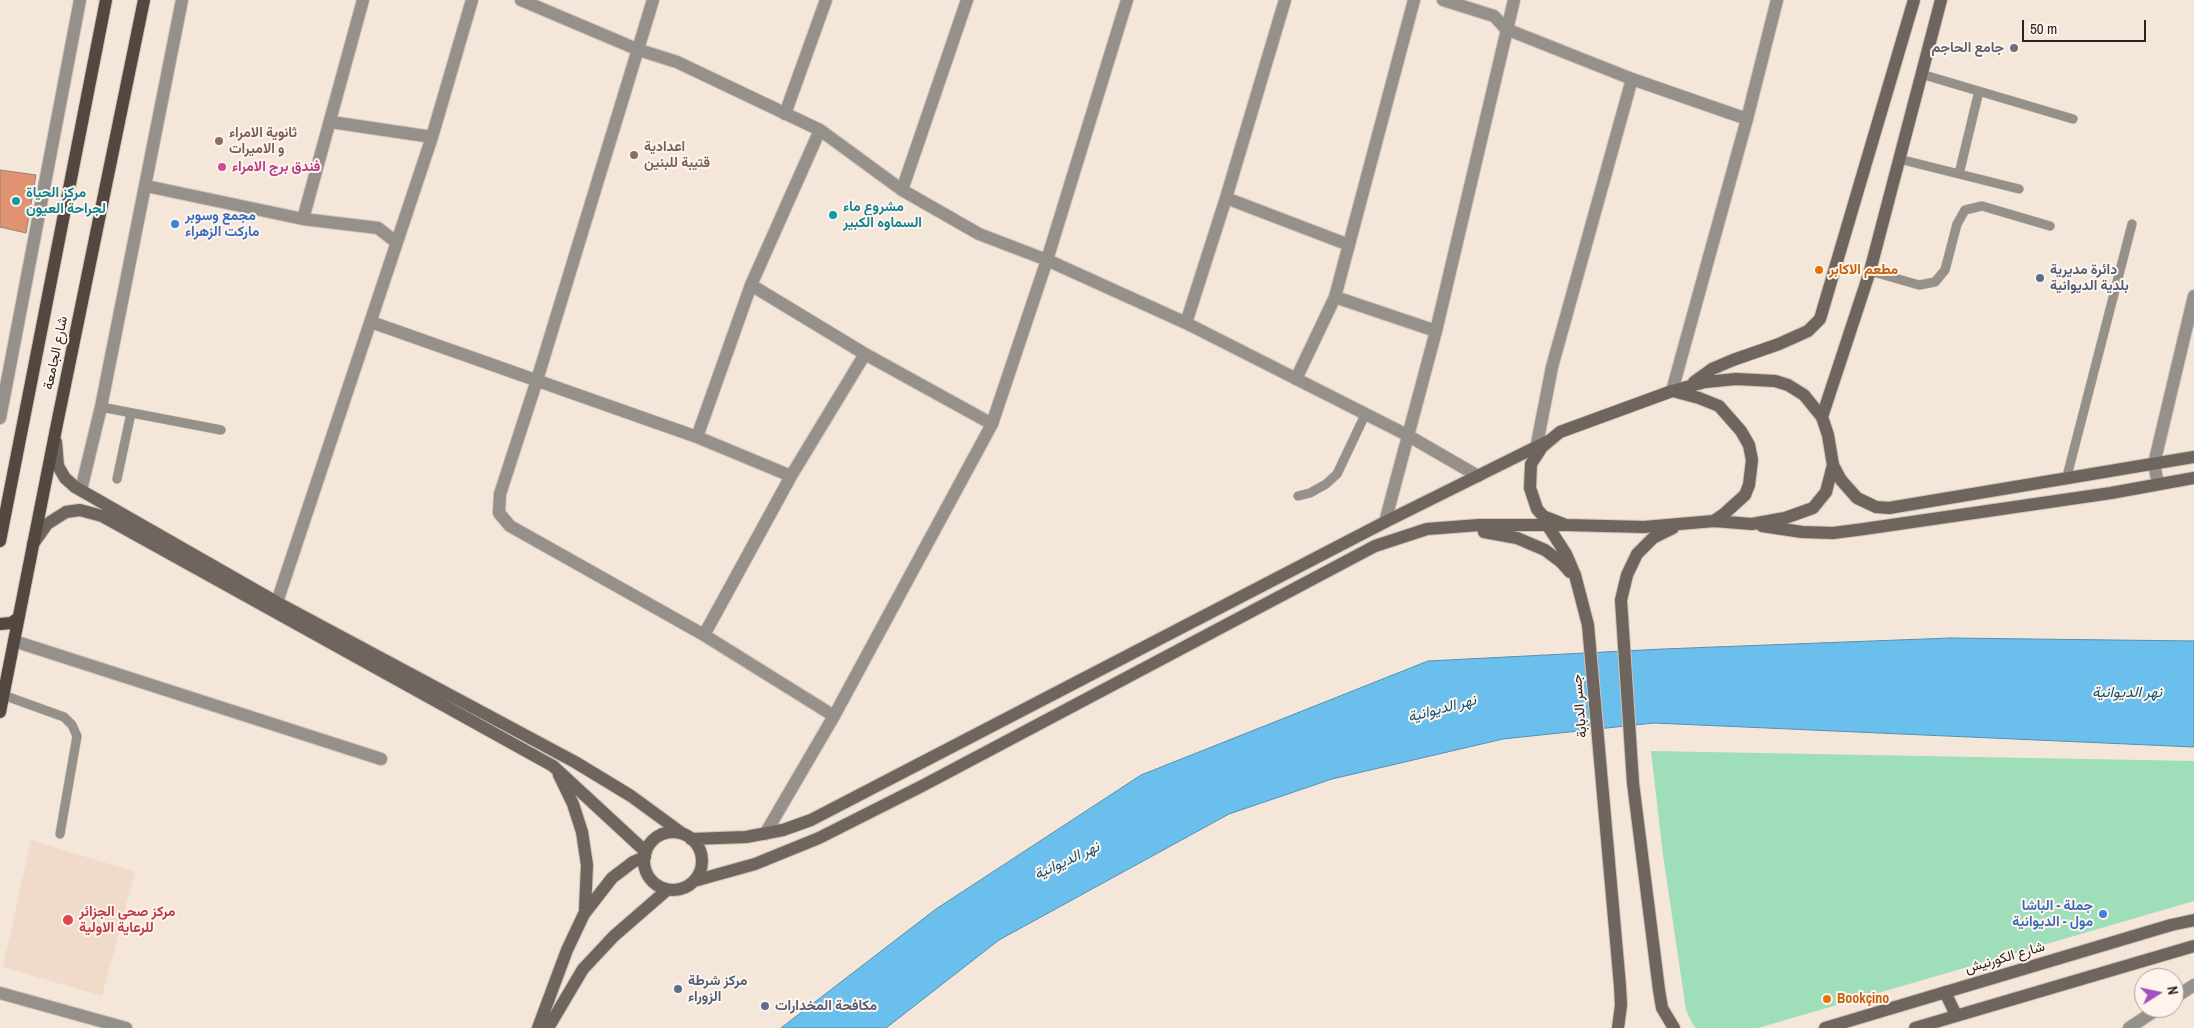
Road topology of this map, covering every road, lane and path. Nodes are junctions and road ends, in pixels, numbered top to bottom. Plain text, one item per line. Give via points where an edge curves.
1 (80, 0) edge
2 (106, 0) edge
3 (144, 0) edge
4 (182, 0) edge
5 (362, 0) edge
6 (472, 0) edge
7 (521, 0) edge
8 (654, 0) edge
9 (826, 0) edge
10 (967, 0) edge
11 (1127, 0) edge
12 (1285, 0) edge
13 (1414, 0) edge
14 (1443, 0) edge
15 (1514, 0) edge
16 (1777, 0) edge
17 (1914, 0) edge
18 (1940, 0) edge
19 (1506, 29) junction
20 (639, 50) junction
21 (1922, 74) junction
22 (1632, 79) junction
23 (1979, 91) junction
24 (786, 114) junction
25 (2073, 118) dead end
26 (1747, 119) junction
27 (331, 122) junction
28 (820, 130) junction
29 (432, 136) junction
30 (1900, 159) junction
31 (1959, 174) junction
32 (146, 186) junction
33 (2020, 189) dead end
34 (902, 190) junction
35 (1226, 198) junction
36 (303, 219) junction
37 (2132, 224) dead end
38 (2050, 226) dead end
39 (396, 242) junction
40 (1349, 245) junction
41 (1047, 260) junction
42 (1870, 271) junction
43 (751, 285) junction
44 (2194, 296) edge
45 (1335, 297) junction
46 (371, 322) junction
47 (1186, 323) junction
48 (1436, 331) junction
49 (865, 354) junction
50 (1296, 379) junction
51 (537, 380) junction
52 (1689, 386) junction
53 (1672, 391) junction
54 (101, 407) junction
55 (131, 413) junction
56 (1365, 415) junction
57 (1822, 417) junction
58 (0, 418) edge
59 (56, 424) junction
60 (992, 424) junction
61 (221, 430) dead end
62 (1407, 435) junction
63 (697, 438) junction
64 (1535, 452) junction
65 (2194, 458) edge
66 (2154, 464) junction
67 (1832, 465) junction
68 (791, 476) junction
69 (1478, 476) junction
70 (2194, 478) edge
71 (116, 479) dead end
72 (2066, 480) junction
73 (2158, 484) junction
74 (81, 490) junction
75 (1298, 496) dead end
76 (1537, 509) junction
77 (1714, 521) junction
78 (1385, 522) junction
79 (1692, 523) junction
80 (1752, 524) junction
81 (1548, 525) junction
82 (1566, 525) junction
83 (1427, 529) junction
84 (0, 540) edge
85 (33, 544) junction
86 (1578, 582) junction
87 (276, 607) junction
88 (17, 619) junction
89 (0, 624) edge
90 (704, 635) junction
91 (14, 641) junction
92 (3, 676) edge
93 (4, 695) junction
94 (0, 712) edge
95 (834, 716) junction
96 (381, 759) dead end
97 (553, 766) junction
98 (60, 834) dead end
99 (765, 834) junction
100 (687, 836) junction
101 (645, 855) junction
102 (694, 881) junction
103 (667, 890) junction
104 (584, 914) junction
105 (2194, 920) edge
106 (2194, 946) edge
107 (1945, 992) junction
108 (0, 993) edge
109 (1956, 1015) junction
110 (2144, 1018) edge
111 (98, 1024) edge
112 (126, 1028) edge
113 (538, 1028) edge
114 (548, 1028) edge
115 (1618, 1028) edge
116 (1674, 1028) edge
117 (1825, 1028) edge
118 (1915, 1028) edge
119 (2129, 1028) edge

1 - 58 street
2 - 84 main road, شارع الجامعة
3 - 59 main road, شارع الجامعة
4 - 32 street
5 - 27 street
6 - 29 street
7 - 20 street
8 - 20 street
9 - 24 street
10 - 34 street
11 - 41 street
12 - 35 street
13 - 40 street
14 - 19 street via 1494,16
15 - 19 street
16 - 26 street
17 - 52 main road via 1820,319 1808,331 1712,369
18 - 21 main road
19 - 22 street
19 - 48 street
20 - 24 street via 677,62
20 - 51 street
21 - 23 lane
21 - 30 main road
22 - 26 street
22 - 64 street via 1552,367
23 - 25 lane
23 - 31 lane
24 - 28 street
26 - 53 street
27 - 29 street
27 - 36 street
28 - 34 street
28 - 43 street
29 - 39 street
30 - 31 lane
30 - 42 main road
31 - 33 lane
32 - 36 street
32 - 54 street
34 - 41 street via 979,234
35 - 40 street
35 - 47 street
36 - 39 street via 378,228
37 - 72 lane
38 - 42 lane via 1982,206 1965,210 1945,270 1935,282 1919,285
39 - 46 street
40 - 45 street
41 - 47 street
41 - 60 street
42 - 57 main road
43 - 49 street
43 - 63 street
44 - 66 street
45 - 48 street
45 - 50 street
46 - 51 street
46 - 87 street
47 - 50 street
48 - 62 street
49 - 60 street
49 - 68 street
50 - 56 street
51 - 63 street
51 - 90 street via 500,494 499,513 510,526
52 - 53 main road
52 - 57 main road via 1718,380 1775,381 1804,395
53 - 64 main road via 1571,427
53 - 77 main road via 1719,406 1741,430 1749,445 1752,460 1745,495
54 - 55 lane
54 - 74 street
55 - 61 lane
55 - 71 lane
56 - 62 street
56 - 75 lane via 1336,474 1326,484
57 - 67 main road
59 - 74 main road via 58,466 66,478
59 - 85 main road, شارع الجامعة
60 - 95 street
62 - 69 street
62 - 78 street
63 - 68 street
64 - 69 main road
64 - 76 main road, جسر الدبابة via 1529,478
65 - 66 main road
66 - 72 main road
66 - 73 street
67 - 72 main road via 1857,498 1876,507 1889,508
67 - 80 main road via 1826,492 1813,508 1785,518
68 - 90 street
69 - 78 main road
70 - 73 main road
73 - 80 main road via 1841,532 1802,532
74 - 87 main road
76 - 81 main road, جسر الدبابة
76 - 82 main road via 1543,516
77 - 79 main road
77 - 80 main road
78 - 99 main road via 868,793 811,820
79 - 82 main road via 1644,528
79 - 116 main road via 1672,528 1653,538 1637,554 1627,575 1621,600 1633,783 1662,1008
81 - 82 main road
81 - 83 main road
81 - 86 main road, جسر الدبابة
83 - 86 main road via 1479,531 1517,538 1545,550 1561,562
83 - 102 main road via 1375,546 813,841 755,864
85 - 87 main road via 47,524 59,515 73,510 88,511
85 - 88 main road, شارع الجامعة
86 - 115 main road, جسر الدبابة via 1588,625 1620,986
87 - 97 main road
87 - 100 main road via 603,778
88 - 89 main road
88 - 91 main road, شارع الجامعة
90 - 95 street
91 - 92 main road, شارع الجامعة
91 - 96 street
92 - 93 main road, شارع الجامعة
93 - 94 main road, شارع الجامعة
93 - 98 lane via 64,717 77,736
95 - 99 street
97 - 101 main road
97 - 104 main road via 573,804 582,832 588,881
99 - 100 main road via 728,839
100 - 101 main road via 665,834 657,838
100 - 102 main road via 697,846 702,864
101 - 103 main road via 647,874
101 - 104 main road via 612,878
102 - 103 main road via 677,890
103 - 114 main road via 614,936 583,969
104 - 113 main road
105 - 107 main road, شارع الكورنيش
106 - 109 main road
107 - 109 main road
107 - 117 main road, شارع الكورنيش
108 - 111 street
109 - 118 main road
110 - 119 street
111 - 112 street

